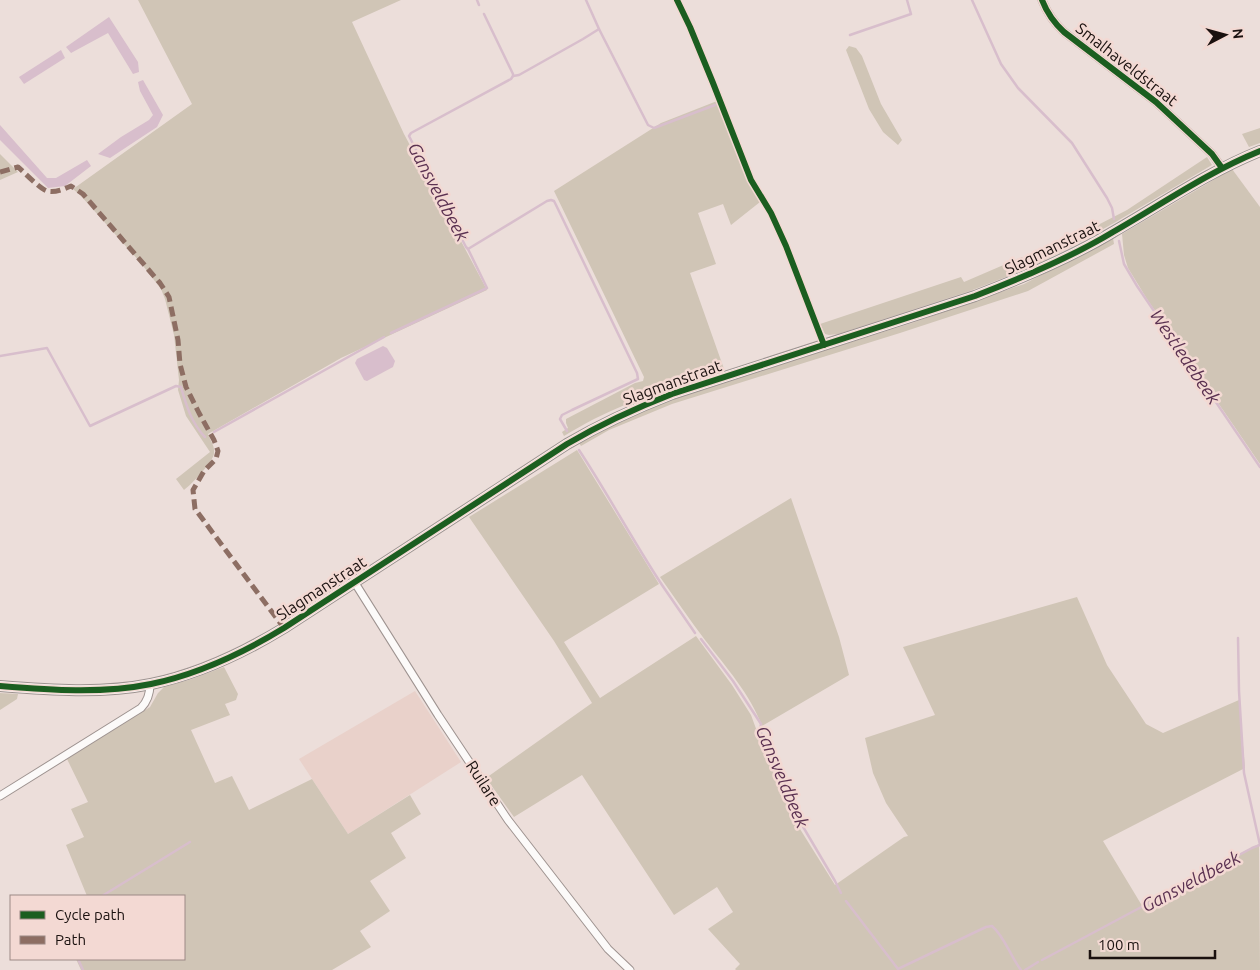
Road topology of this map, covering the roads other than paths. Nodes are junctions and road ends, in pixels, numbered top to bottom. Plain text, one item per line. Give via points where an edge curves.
1 (1042, 0) edge
2 (1260, 151) edge
3 (1222, 168) junction
4 (355, 583) junction
5 (150, 684) junction
6 (0, 686) edge
7 (0, 796) edge
8 (630, 970) edge

1 - 3 street, Smalhaveldstraat via 1054,23 1156,102 1212,154
2 - 3 main road, Slagmanstraat
3 - 4 main road, Slagmanstraat via 1070,255 1002,286 633,409 567,444
4 - 5 main road, Slagmanstraat via 243,651 190,673
4 - 8 street, Ruilare via 508,820 608,949
5 - 6 main road, Slagmanstraat via 84,690
5 - 7 street via 148,699 141,708

